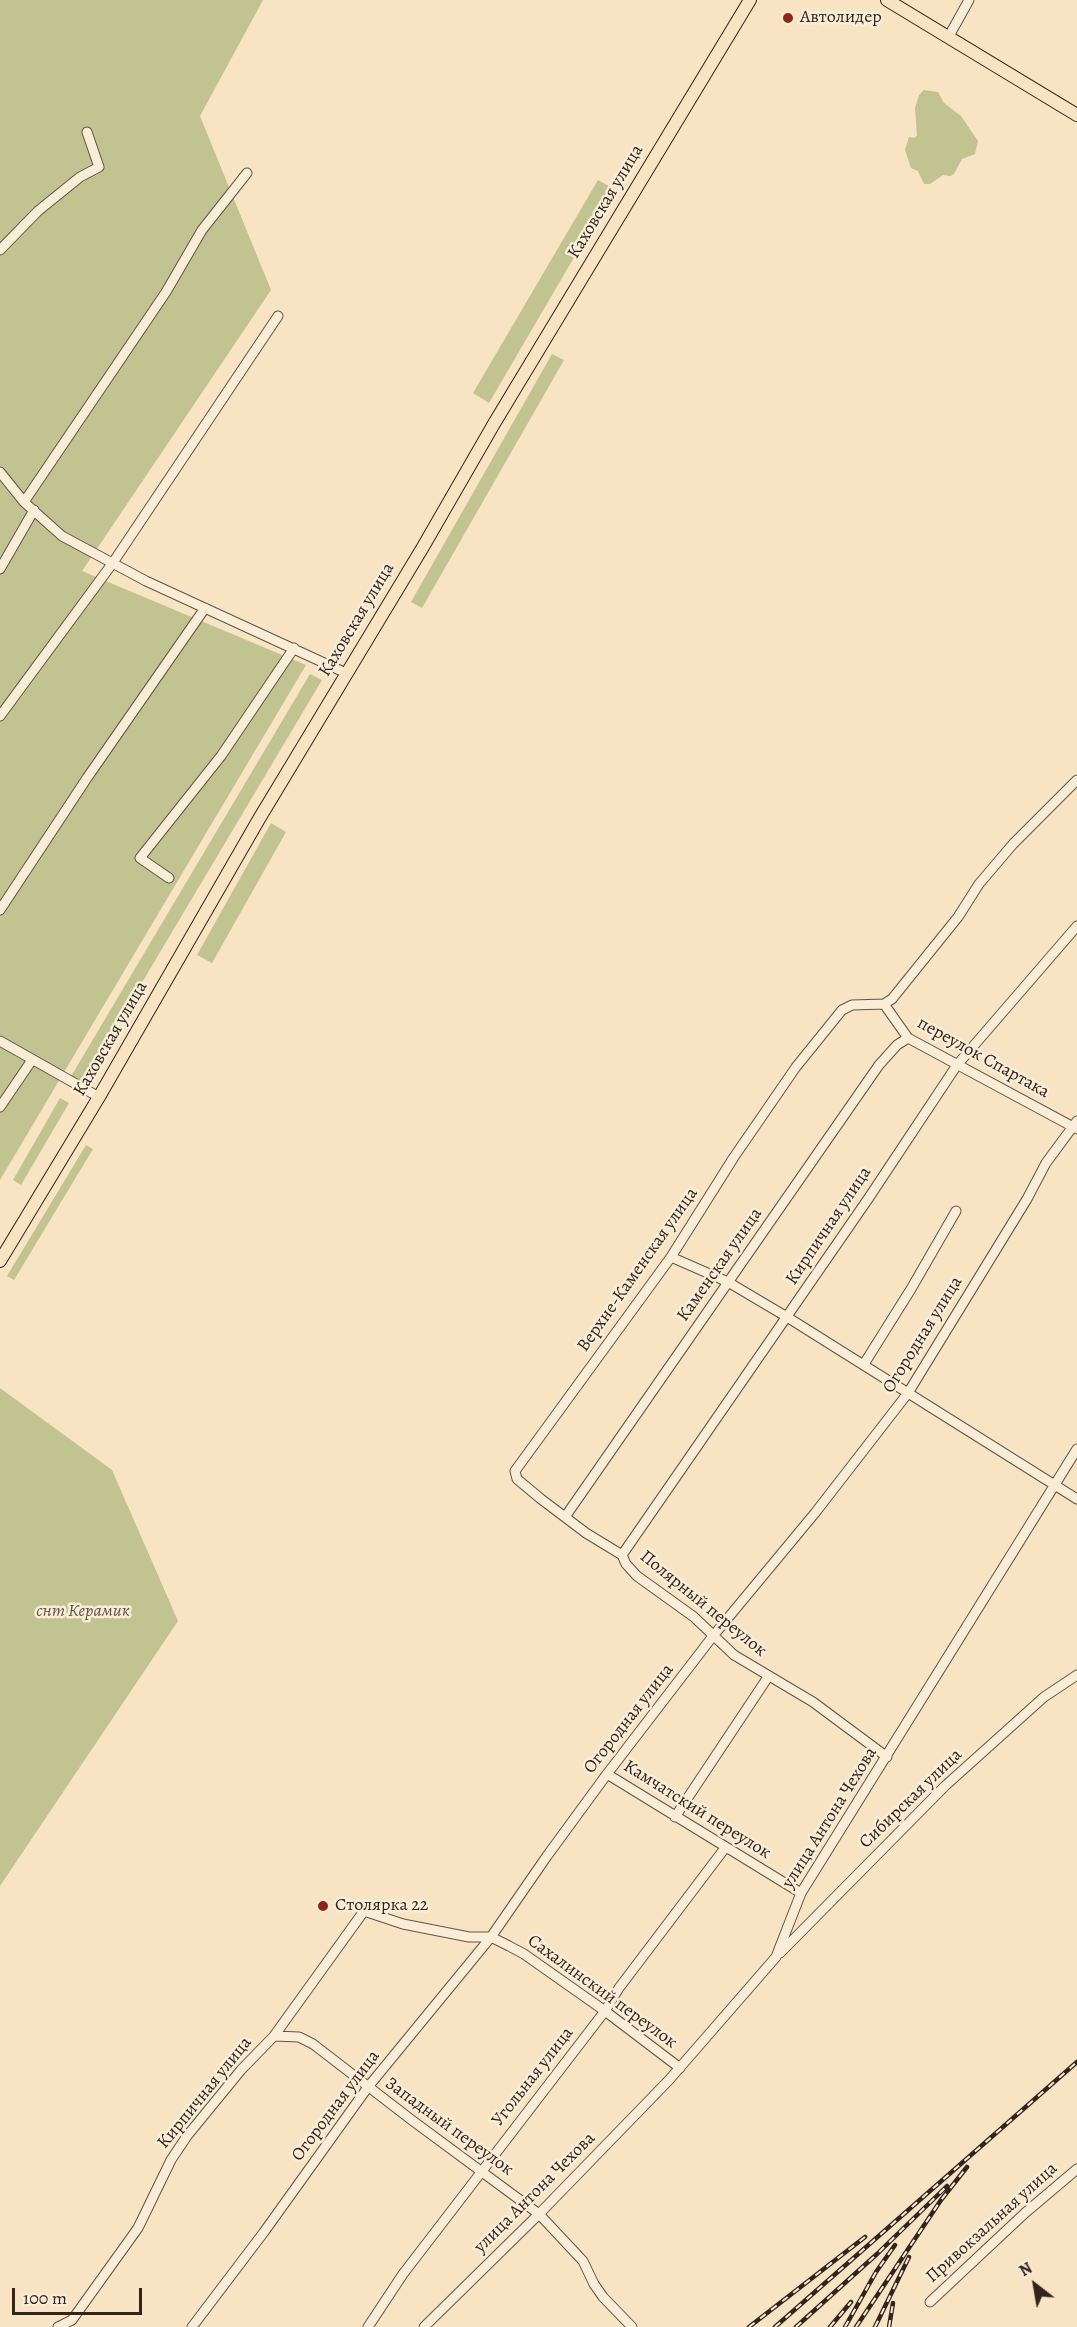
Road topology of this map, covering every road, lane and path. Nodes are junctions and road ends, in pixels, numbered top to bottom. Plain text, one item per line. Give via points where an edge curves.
1 (750, 0) edge
2 (887, 0) edge
3 (969, 0) edge
4 (949, 36) junction
5 (1077, 116) edge
6 (87, 132) dead end
7 (247, 173) dead end
8 (0, 250) edge
9 (278, 316) dead end
10 (0, 472) edge
11 (24, 502) junction
12 (34, 510) junction
13 (112, 564) junction
14 (0, 569) edge
15 (205, 608) junction
16 (294, 648) junction
17 (346, 673) junction
18 (0, 716) edge
19 (1077, 780) edge
20 (169, 878) dead end
21 (0, 910) edge
22 (1077, 926) edge
23 (884, 1004) junction
24 (908, 1038) junction
25 (0, 1041) edge
26 (32, 1060) junction
27 (957, 1065) junction
28 (99, 1097) junction
29 (0, 1107) edge
30 (1076, 1126) edge
31 (956, 1211) dead end
32 (671, 1257) junction
33 (0, 1261) edge
34 (728, 1282) junction
35 (787, 1317) junction
36 (864, 1364) junction
37 (908, 1393) junction
38 (1077, 1449) edge
39 (1055, 1486) junction
40 (1077, 1499) edge
41 (565, 1517) junction
42 (622, 1555) junction
43 (713, 1636) junction
44 (1077, 1675) edge
45 (768, 1677) junction
46 (887, 1757) junction
47 (607, 1774) junction
48 (675, 1817) junction
49 (725, 1848) junction
50 (801, 1893) junction
51 (364, 1911) joint
52 (491, 1937) junction
53 (776, 1957) junction
54 (605, 2011) junction
55 (274, 2036) junction
56 (680, 2068) junction
57 (368, 2087) junction
58 (1077, 2169) edge
59 (482, 2171) junction
60 (539, 2214) junction
61 (930, 2302) dead end
62 (72, 2320) junction
63 (58, 2327) edge
64 (81, 2327) edge
65 (192, 2327) edge
66 (368, 2327) edge
67 (424, 2327) edge
68 (632, 2327) edge

1 - 17 main road, Каховская улица
2 - 4 main road
3 - 4 street
4 - 5 main road
6 - 8 street via 99,167 80,177 38,212
7 - 11 street via 202,230 166,292
9 - 13 street
10 - 11 street
11 - 12 street
12 - 13 street via 62,536
12 - 14 street
13 - 15 street
13 - 18 street
15 - 16 street
15 - 21 street
16 - 17 street
16 - 20 street via 221,756 140,858
17 - 28 main road, Каховская улица
19 - 23 street via 1013,844 892,999
22 - 27 street, Кирпичная улица
23 - 24 street, переулок Спартака
23 - 32 street, Верхне-Каменская улица via 852,1005 842,1010 796,1067
24 - 27 street, переулок Спартака
24 - 34 street, Каменская улица via 879,1065
25 - 26 street
26 - 28 street
26 - 29 street
27 - 30 street, переулок Спартака
27 - 35 street, Кирпичная улица
28 - 33 main road, Каховская улица
30 - 37 street, Огородная улица via 1046,1163
31 - 36 street
32 - 34 street
32 - 41 street, Верхне-Каменская улица via 515,1471 517,1479
34 - 35 street
34 - 41 street, Каменская улица
35 - 36 street
35 - 42 street, Кирпичная улица
36 - 37 street
37 - 39 street
37 - 43 street, Огородная улица via 815,1514
38 - 39 street, улица Антона Чехова
39 - 40 street
39 - 46 street, улица Антона Чехова
41 - 42 street, Верхне-Каменская улица
42 - 43 street, Полярный переулок via 630,1570 694,1617
43 - 45 street, Полярный переулок
43 - 47 street, Огородная улица
44 - 53 street, Сибирская улица via 1044,1697 945,1786
45 - 46 street, Полярный переулок via 813,1702
45 - 48 street
46 - 50 street, улица Антона Чехова
47 - 48 street, Камчатский переулок
47 - 52 street, Огородная улица
48 - 49 street, Камчатский переулок
49 - 50 street, Камчатский переулок
49 - 54 street, Угольная улица
50 - 53 street, улица Антона Чехова
51 - 52 street, Сахалинский переулок via 469,1937
51 - 55 street, Кирпичная улица
52 - 54 street, Сахалинский переулок via 524,1954
52 - 57 street, Огородная улица
53 - 56 street, улица Антона Чехова
54 - 56 street, Сахалинский переулок
54 - 59 street, Угольная улица
55 - 57 street, Западный переулок via 306,2040
55 - 62 street, Кирпичная улица via 178,2148 138,2228
56 - 60 street, улица Антона Чехова
57 - 59 street, Западный переулок
57 - 65 street, Огородная улица
58 - 61 street, Привокзальная улица
59 - 60 street, Западный переулок
59 - 66 street, Угольная улица via 403,2274
60 - 67 street, улица Антона Чехова
60 - 68 street, Западный переулок via 583,2261 603,2297
62 - 63 street, Кирпичная улица
62 - 64 street

